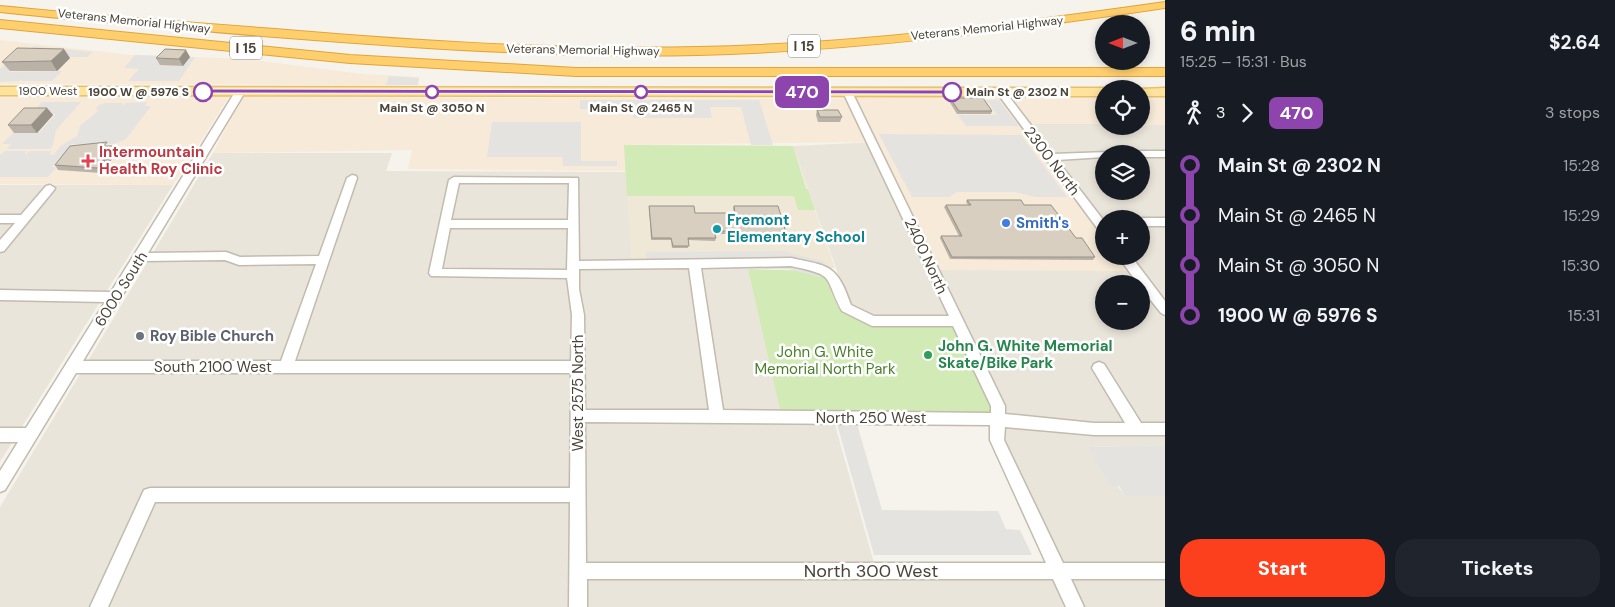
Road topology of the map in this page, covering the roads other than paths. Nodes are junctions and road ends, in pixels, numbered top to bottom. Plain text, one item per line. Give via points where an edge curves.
1 (31, 0) edge
2 (1165, 5) edge
3 (0, 9) edge
4 (0, 24) edge
5 (0, 29) edge
6 (57, 30) junction
7 (282, 33) junction
8 (1165, 72) edge
9 (0, 91) edge
10 (240, 92) junction
11 (848, 92) junction
12 (1001, 92) junction
13 (1095, 92) edge
14 (1150, 92) edge
15 (1165, 92) edge
16 (1095, 154) edge
17 (1150, 154) edge
18 (1165, 154) edge
19 (1049, 157) junction
20 (352, 178) dead end
21 (50, 188) dead end
22 (1095, 216) edge
23 (0, 219) edge
24 (24, 219) junction
25 (1150, 222) edge
26 (1165, 222) edge
27 (445, 224) junction
28 (574, 224) junction
29 (0, 248) edge
30 (140, 257) junction
31 (323, 260) junction
32 (694, 263) junction
33 (1131, 265) edge
34 (574, 270) junction
35 (0, 295) edge
36 (115, 297) junction
37 (1163, 305) edge
38 (957, 321) junction
39 (286, 366) junction
40 (73, 367) junction
41 (578, 367) junction
42 (1099, 368) dead end
43 (577, 416) junction
44 (716, 418) junction
45 (998, 420) junction
46 (1137, 429) junction
47 (1165, 429) edge
48 (0, 435) edge
49 (31, 436) junction
50 (0, 485) edge
51 (577, 495) junction
52 (1058, 570) junction
53 (578, 571) junction
54 (1165, 571) edge
55 (99, 607) edge
56 (578, 607) edge
57 (1075, 607) edge

1 - 7 highway
2 - 7 highway, Veterans Memorial Highway / I 15 via 922,36 710,50 568,52 430,46
3 - 7 highway, Veterans Memorial Highway / I 15 via 205,29
4 - 6 highway, Veterans Memorial Highway / I 15
5 - 6 highway
6 - 8 highway, Veterans Memorial Highway / I 15 via 350,59 576,72
9 - 10 main road, 1900 West
10 - 11 main road, 1900 West
10 - 30 street, 6000 South
11 - 12 main road, 1900 West
11 - 38 street, 2400 North
12 - 13 main road
12 - 19 street, 2300 North
14 - 15 main road
16 - 19 street
17 - 18 street
19 - 22 street, 2300 North
20 - 31 street
21 - 24 street
23 - 24 street
24 - 29 street
25 - 26 street
27 - 28 street
27 - 28 street, West 2575 North via 454,180 574,180
27 - 34 street via 435,273
28 - 34 street, West 2575 North
30 - 31 street
30 - 36 street, 6000 South
31 - 39 street
32 - 34 street
32 - 38 street via 791,262 825,270 836,278 846,308 872,321
32 - 44 street
33 - 37 street
34 - 41 street, West 2575 North
35 - 36 street
36 - 40 street, 6000 South
38 - 45 street, 2400 North via 998,406
39 - 40 street, South 2100 West
39 - 41 street, South 2100 West
40 - 49 street, 6000 South
41 - 43 street, West 2575 North
42 - 46 street
43 - 44 street, North 250 West
43 - 51 street, West 2575 North
44 - 45 street, North 250 West
45 - 46 street, North 250 West via 1094,429
45 - 52 street, 2400 North via 997,440
46 - 47 street, North 250 West
48 - 49 street
49 - 50 street, 6000 South
51 - 53 street, West 2575 North
51 - 55 street via 150,495
52 - 53 street, North 300 West
52 - 54 street, North 300 West
52 - 57 street, 2400 North
53 - 56 street, West 2575 North

